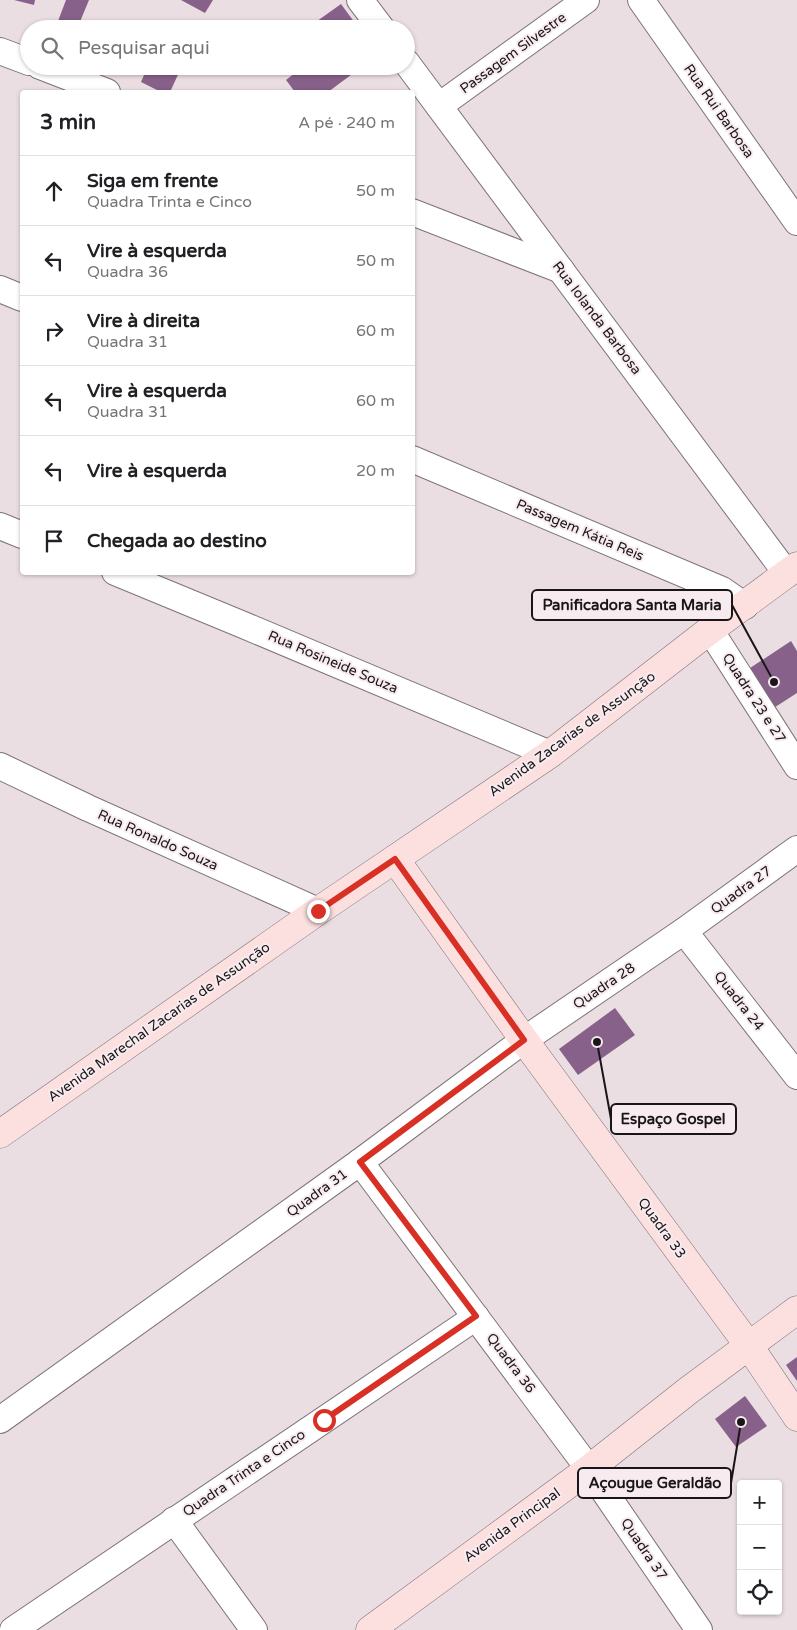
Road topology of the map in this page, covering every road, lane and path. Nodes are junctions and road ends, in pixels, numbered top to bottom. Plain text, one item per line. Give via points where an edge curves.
1 (360, 0) edge
2 (586, 0) edge
3 (640, 0) edge
4 (375, 20) edge
5 (0, 50) edge
6 (20, 58) edge
7 (415, 74) edge
8 (64, 75) edge
9 (103, 90) edge
10 (439, 106) junction
11 (415, 213) edge
12 (797, 222) edge
13 (561, 270) junction
14 (0, 289) edge
15 (20, 297) edge
16 (415, 460) edge
17 (0, 526) edge
18 (20, 534) edge
19 (792, 570) edge
20 (122, 575) edge
21 (745, 606) junction
22 (710, 630) junction
23 (550, 754) junction
24 (0, 766) edge
25 (797, 766) edge
26 (797, 849) edge
27 (395, 859) junction
28 (318, 911) junction
29 (684, 931) junction
30 (524, 1040) junction
31 (796, 1072) edge
32 (0, 1134) edge
33 (360, 1162) junction
34 (797, 1310) edge
35 (476, 1316) junction
36 (749, 1346) junction
37 (797, 1417) edge
38 (0, 1420) edge
39 (589, 1469) junction
40 (174, 1520) junction
41 (698, 1629) edge
42 (13, 1630) edge
43 (254, 1630) edge
44 (370, 1630) edge

1 - 4 street
2 - 10 street, Passagem Silvestre
3 - 12 street, Rua Rui Barbosa
5 - 6 street
7 - 10 street, Rua Iolanda Barbosa
8 - 9 street
10 - 13 street, Rua Iolanda Barbosa
11 - 13 street
13 - 19 street, Rua Iolanda Barbosa
14 - 15 street
16 - 21 street, Passagem Kátia Reis via 722,590
17 - 18 street
19 - 21 street, Avenida Zacarias de Assunção
20 - 23 street, Rua Rosineide Souza
21 - 22 street, Avenida Zacarias de Assunção
22 - 23 street, Avenida Zacarias de Assunção
22 - 25 street, Quadra 23 e 27
23 - 27 street, Avenida Zacarias de Assunção
24 - 28 street, Rua Ronaldo Souza
26 - 29 street, Quadra 27
27 - 28 street, Avenida Zacarias de Assunção
27 - 30 street
28 - 32 street, Avenida Marechal Zacarias de Assunção
29 - 30 street, Quadra 28
29 - 31 street, Quadra 24
30 - 33 street, Quadra 31
30 - 36 street, Quadra 33
33 - 35 street, Quadra 36
33 - 38 street, Quadra 31
34 - 36 street, Avenida Principal
35 - 39 street, Quadra 36
35 - 40 street, Quadra Trinta e Cinco
36 - 37 street, Quadra 33
36 - 39 street, Avenida Principal
39 - 41 street, Quadra 37
39 - 44 street, Avenida Principal
40 - 42 street, Quadra Trinta e Cinco
40 - 43 street

